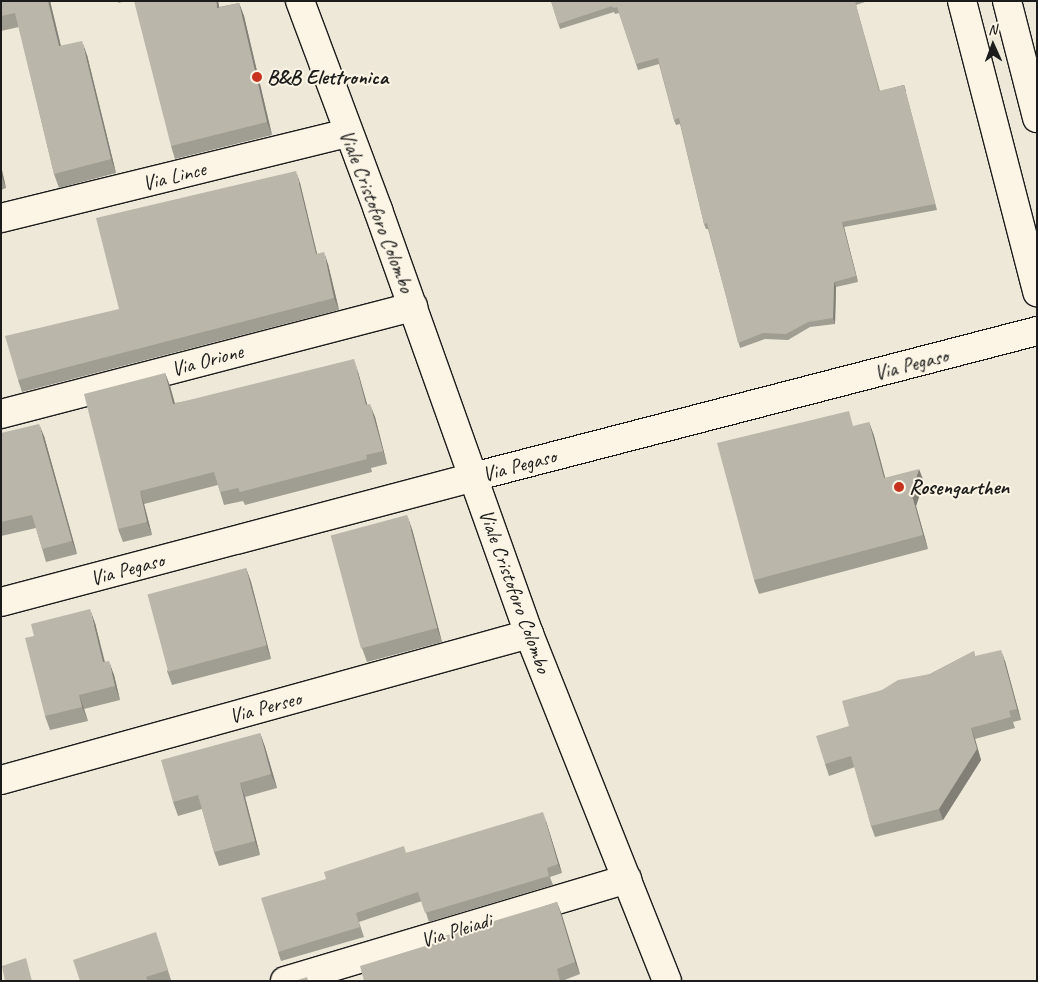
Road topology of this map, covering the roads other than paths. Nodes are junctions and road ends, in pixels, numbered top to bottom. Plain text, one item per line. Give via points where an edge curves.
1 (300, 1) edge
2 (962, 1) edge
3 (1006, 1) edge
4 (1035, 101) edge
5 (347, 133) junction
6 (1, 218) edge
7 (1037, 292) edge
8 (413, 307) junction
9 (1037, 331) edge
10 (1, 414) edge
11 (473, 477) junction
12 (1, 602) edge
13 (529, 634) junction
14 (1, 780) edge
15 (627, 879) junction
16 (285, 981) edge
17 (667, 981) edge

1 - 5 street, Viale Cristoforo Colombo
2 - 7 street
3 - 4 street
5 - 6 street, Via Lince
5 - 8 street, Viale Cristoforo Colombo
8 - 10 street, Via Orione
8 - 11 street, Viale Cristoforo Colombo
9 - 11 street, Via Pegaso
11 - 12 street, Via Pegaso
11 - 13 street, Viale Cristoforo Colombo
13 - 14 street, Via Perseo
13 - 15 street, Viale Cristoforo Colombo
15 - 16 street, Via Pleiadi
15 - 17 street, Viale Cristoforo Colombo

